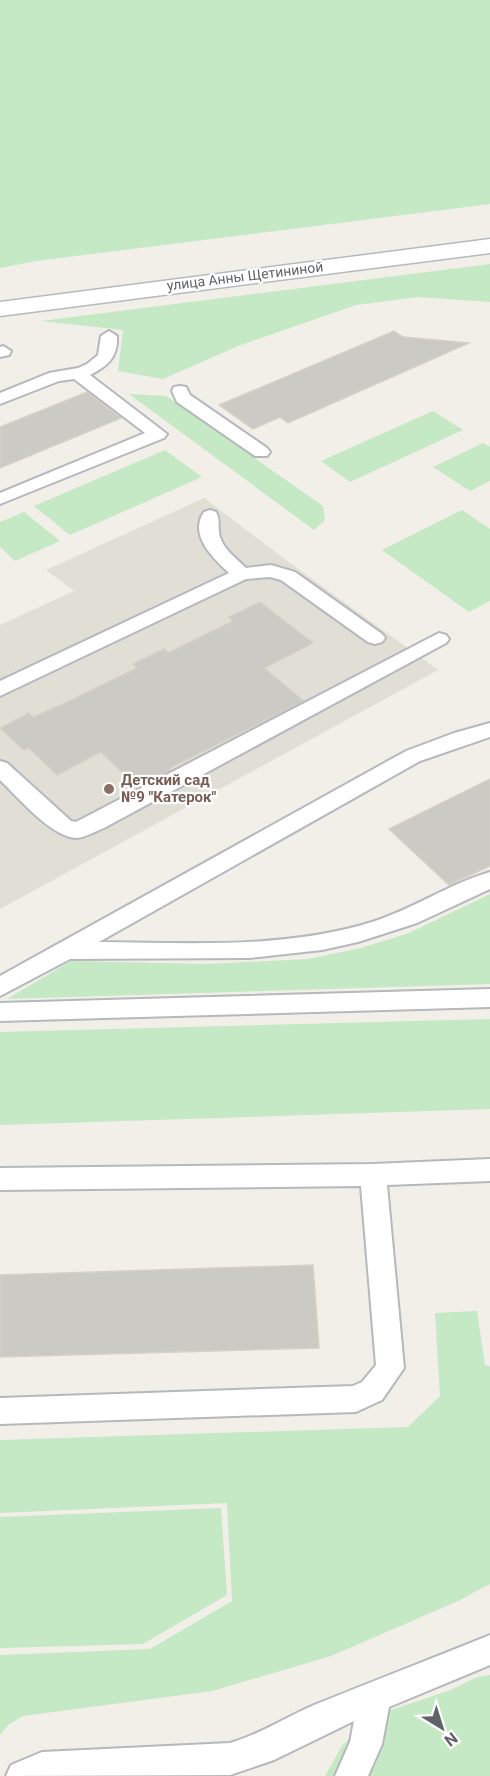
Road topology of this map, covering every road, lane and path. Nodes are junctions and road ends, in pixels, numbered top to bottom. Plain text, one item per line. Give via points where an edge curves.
1 (490, 246) edge
2 (0, 309) edge
3 (109, 336) dead end
4 (79, 374) junction
5 (180, 391) dead end
6 (0, 399) edge
7 (261, 452) dead end
8 (0, 498) edge
9 (210, 516) dead end
10 (242, 574) junction
11 (375, 638) dead end
12 (439, 639) dead end
13 (0, 689) edge
14 (490, 730) edge
15 (0, 768) edge
16 (490, 880) edge
17 (64, 950) junction
18 (0, 987) edge
19 (490, 998) edge
20 (0, 1012) edge
21 (490, 1170) edge
22 (373, 1175) junction
23 (0, 1179) edge
24 (0, 1411) edge
25 (490, 1650) edge
26 (375, 1695) junction
27 (22, 1776) edge
28 (351, 1776) edge

1 - 2 main road, улица Анны Щетининой
3 - 4 lane via 111,349 103,362
4 - 6 lane via 63,375
4 - 8 lane via 158,434
5 - 7 lane via 183,398
9 - 10 lane via 207,532 212,546
10 - 11 lane via 271,571 288,576
10 - 13 lane
12 - 15 lane via 77,830 64,827
14 - 17 lane via 413,756
16 - 17 lane via 360,934 300,946 199,952
17 - 18 lane
19 - 20 lane
21 - 22 lane
22 - 23 lane
22 - 24 lane via 390,1368 372,1391 356,1399
25 - 26 lane
26 - 27 lane via 263,1749 230,1759 42,1768
26 - 28 lane via 366,1744

